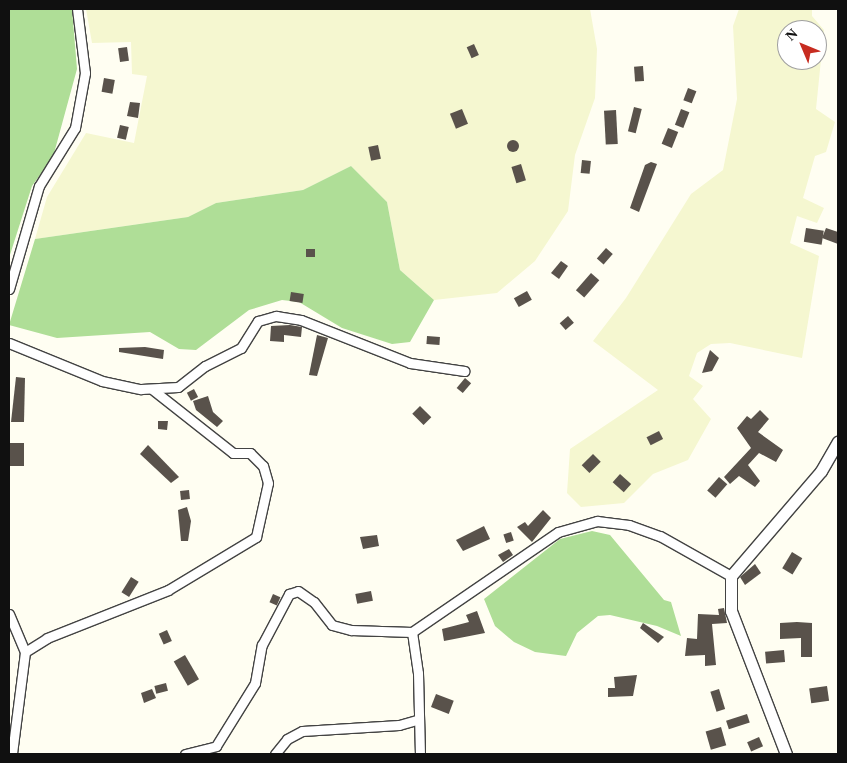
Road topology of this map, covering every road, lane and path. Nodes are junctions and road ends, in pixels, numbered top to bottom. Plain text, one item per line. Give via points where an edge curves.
1 (77, 9) edge
2 (9, 289) edge
3 (9, 343) edge
4 (464, 371) dead end
5 (152, 388) junction
6 (838, 442) edge
7 (731, 576) junction
8 (9, 614) edge
9 (412, 632) junction
10 (25, 652) junction
11 (417, 720) junction
12 (218, 750) edge
13 (12, 754) edge
14 (185, 754) edge
15 (275, 754) edge
16 (420, 754) edge
17 (786, 754) edge

1 - 2 street via 85,74 75,128 39,186
3 - 5 street via 102,381
4 - 5 street via 410,363 301,320 276,316 258,321 240,348 205,366 178,387
5 - 10 street via 233,453 250,453 263,466 268,483 256,537 168,590 47,638
6 - 7 street via 821,471
7 - 9 street via 660,536 629,525 597,521 558,532
7 - 17 street via 731,611
8 - 10 street
9 - 11 street via 418,673
9 - 12 street via 351,630 332,625 314,602 298,591 289,594 262,645 255,683
10 - 13 street
11 - 15 street via 399,725 302,731 287,739
11 - 16 street
12 - 14 street

